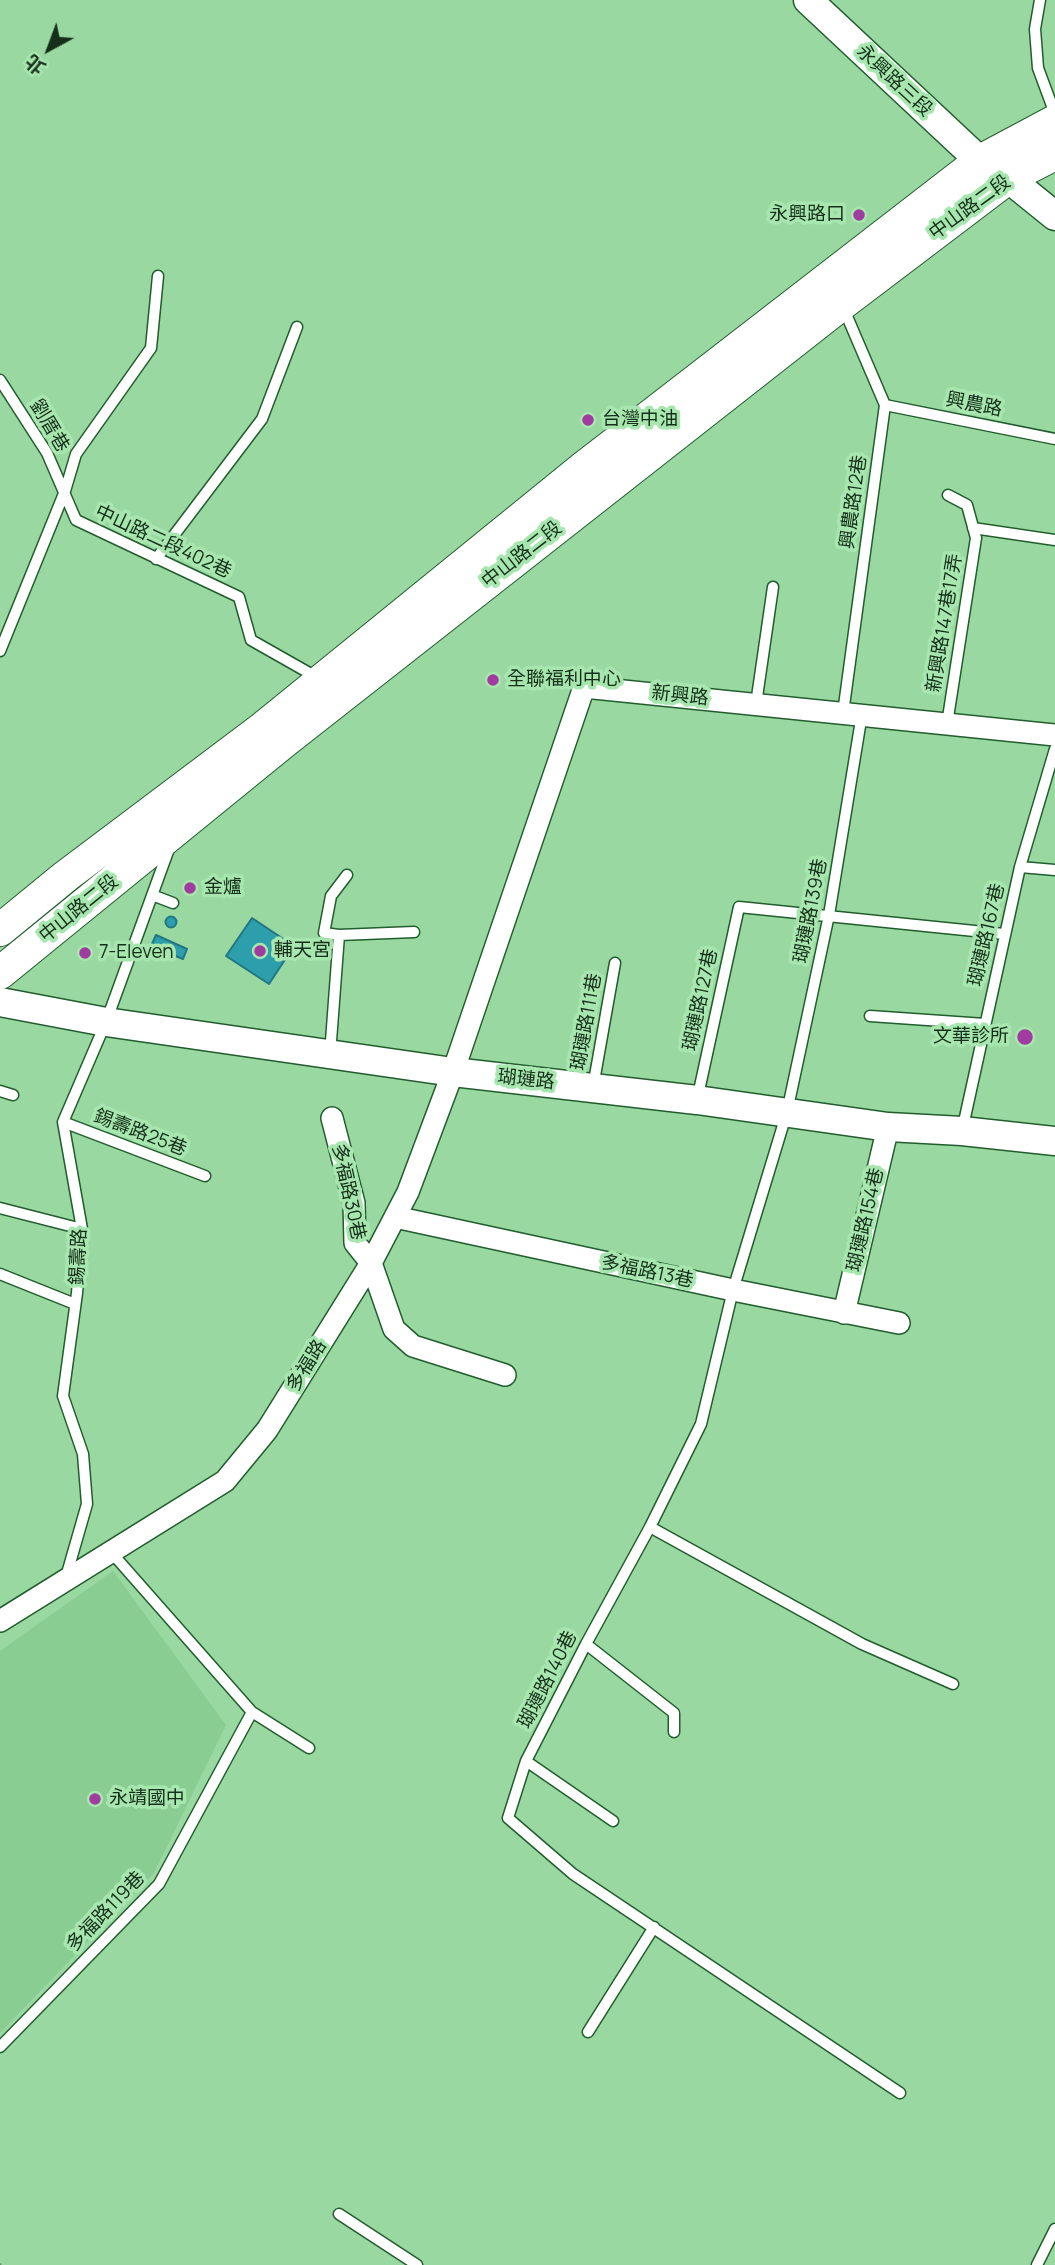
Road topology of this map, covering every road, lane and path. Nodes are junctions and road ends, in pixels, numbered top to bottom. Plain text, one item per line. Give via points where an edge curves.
1 (808, 0) edge
2 (1040, 0) edge
3 (1055, 114) edge
4 (1055, 121) edge
5 (1055, 154) edge
6 (980, 161) junction
7 (1008, 178) junction
8 (1055, 216) edge
9 (158, 276) dead end
10 (842, 304) junction
11 (297, 327) dead end
12 (0, 380) edge
13 (885, 405) junction
14 (1055, 439) edge
15 (65, 491) junction
16 (948, 495) dead end
17 (973, 528) junction
18 (1055, 540) edge
19 (156, 559) junction
20 (773, 587) dead end
21 (0, 651) edge
22 (329, 691) junction
23 (756, 704) junction
24 (852, 713) junction
25 (947, 724) junction
26 (1055, 735) edge
27 (1055, 749) edge
28 (176, 830) junction
29 (1020, 867) junction
30 (1055, 870) edge
31 (347, 875) dead end
32 (152, 895) junction
33 (173, 903) dead end
34 (829, 915) junction
35 (0, 930) edge
36 (414, 932) dead end
37 (1004, 934) junction
38 (339, 935) junction
39 (615, 963) dead end
40 (0, 972) edge
41 (0, 1002) edge
42 (870, 1016) dead end
43 (106, 1022) junction
44 (985, 1024) junction
45 (330, 1054) junction
46 (453, 1072) junction
47 (593, 1087) junction
48 (0, 1091) edge
49 (13, 1095) dead end
50 (697, 1100) junction
51 (787, 1112) junction
52 (332, 1118) dead end
53 (63, 1122) junction
54 (888, 1127) junction
55 (962, 1130) junction
56 (1055, 1141) edge
57 (205, 1176) dead end
58 (0, 1208) edge
59 (395, 1217) junction
60 (82, 1229) junction
61 (371, 1264) junction
62 (0, 1273) edge
63 (733, 1290) junction
64 (75, 1304) junction
65 (844, 1312) junction
66 (899, 1323) dead end
67 (506, 1375) dead end
68 (650, 1527) junction
69 (111, 1552) junction
70 (65, 1581) junction
71 (0, 1620) edge
72 (586, 1644) junction
73 (953, 1684) dead end
74 (252, 1712) junction
75 (674, 1732) dead end
76 (309, 1748) dead end
77 (526, 1761) junction
78 (613, 1821) dead end
79 (654, 1927) junction
80 (588, 2032) dead end
81 (0, 2047) edge
82 (900, 2093) dead end
83 (339, 2214) dead end
84 (1055, 2229) edge
85 (417, 2265) edge
86 (1037, 2265) edge

1 - 6 street, 永興路三段
2 - 3 lane via 1035,29 1038,68
4 - 6 main road, 中山路二段
5 - 7 main road, 中山路二段
6 - 7 street, 永興路三段
6 - 22 main road, 中山路二段 via 583,468
7 - 8 street, 永興路三段
7 - 10 main road, 中山路二段
9 - 15 lane via 151,348 76,454
10 - 13 lane
10 - 22 main road, 中山路二段
11 - 19 lane via 262,419
12 - 15 lane, 劉厝巷 via 47,453
13 - 14 lane, 興農路
13 - 24 lane, 興農路12巷
15 - 19 lane, 中山路二段402巷 via 76,520
15 - 21 lane
16 - 17 lane, 新興路147巷17弄 via 967,505
17 - 18 lane, 新興路147巷17弄
17 - 25 lane, 新興路147巷17弄 via 976,538
19 - 22 lane, 中山路二段402巷 via 239,597 251,640
20 - 23 lane
22 - 28 main road, 中山路二段
22 - 35 main road, 中山路二段 via 264,727
23 - 24 street, 新興路
23 - 46 street, 新興路 via 584,687
24 - 25 street, 新興路
24 - 34 lane, 瑚璉路139巷
25 - 26 street, 新興路
27 - 29 lane, 瑚璉路167巷
28 - 32 lane
28 - 40 main road, 中山路二段
29 - 30 lane
29 - 37 lane, 瑚璉路167巷
31 - 38 lane via 331,896 324,933
32 - 33 lane
32 - 43 lane
34 - 37 lane
34 - 50 lane, 瑚璉路127巷 via 739,907
34 - 51 lane, 瑚璉路139巷
36 - 38 lane
37 - 44 lane, 瑚璉路167巷
38 - 45 lane
39 - 47 lane, 瑚璉路111巷
41 - 43 street, 瑚璉路
42 - 44 lane
43 - 45 street, 瑚璉路
43 - 53 lane
44 - 55 lane, 瑚璉路167巷
45 - 46 street, 瑚璉路
46 - 47 street, 瑚璉路
46 - 59 street, 多福路
47 - 50 street, 瑚璉路
48 - 49 lane
50 - 51 street, 瑚璉路
51 - 54 street, 瑚璉路
51 - 63 lane, 瑚璉路140巷
52 - 61 street, 多福路30巷 via 354,1203 355,1242
53 - 57 lane, 錫壽路25巷
53 - 60 lane, 錫壽路
54 - 55 street, 瑚璉路
54 - 65 street, 瑚璉路154巷
55 - 56 street, 瑚璉路
58 - 60 lane
59 - 61 street, 多福路
59 - 63 street, 多福路13巷
60 - 64 lane, 錫壽路
61 - 67 street, 多福路30巷 via 394,1329 413,1346
61 - 69 street, 多福路 via 267,1430 225,1481
62 - 64 lane
63 - 65 street, 多福路13巷
63 - 68 lane, 瑚璉路140巷 via 701,1424
64 - 70 lane, 錫壽路 via 63,1396 83,1454 87,1504
65 - 66 street, 多福路13巷
68 - 72 lane, 瑚璉路140巷
68 - 73 lane via 862,1644
69 - 70 street, 多福路
69 - 74 lane
70 - 71 street
72 - 75 lane via 674,1713
72 - 77 lane, 瑚璉路140巷
74 - 76 lane
74 - 81 lane, 多福路119巷 via 159,1884
77 - 78 lane
77 - 79 lane, 瑚璉路140巷 via 508,1818 573,1874
79 - 80 lane
79 - 82 lane, 瑚璉路140巷
83 - 85 lane
84 - 86 lane

